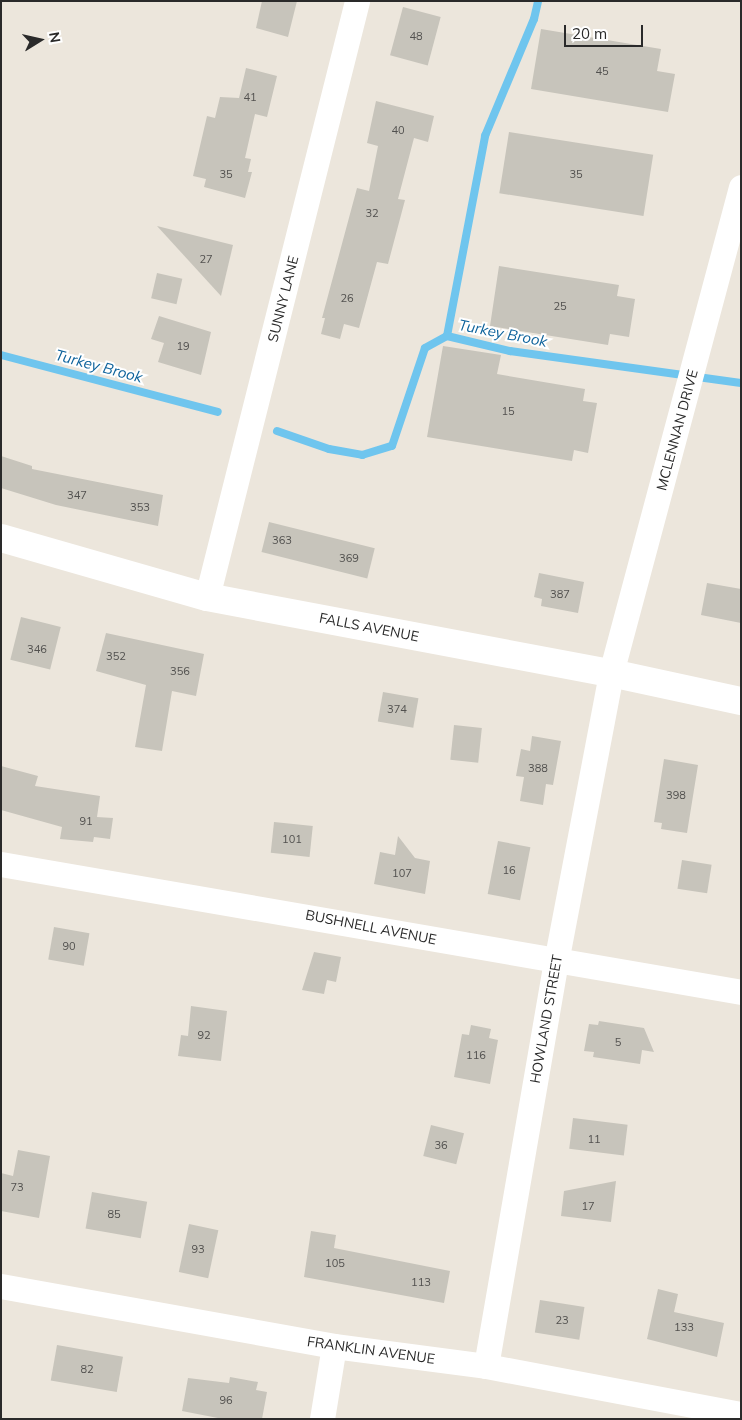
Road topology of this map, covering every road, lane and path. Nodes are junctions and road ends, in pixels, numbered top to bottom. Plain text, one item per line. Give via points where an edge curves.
1 (357, 1) edge
2 (741, 187) edge
3 (1, 538) edge
4 (207, 597) junction
5 (611, 673) junction
6 (741, 701) edge
7 (1, 864) edge
8 (556, 962) junction
9 (741, 992) edge
10 (1, 1286) edge
11 (334, 1346) junction
12 (486, 1366) junction
13 (668, 1410) edge
14 (741, 1414) edge
15 (322, 1419) edge

1 - 4 street, SUNNY LANE
2 - 5 street, MCLENNAN DRIVE
3 - 4 main road, FALLS AVENUE
4 - 5 main road, FALLS AVENUE
5 - 6 main road, FALLS AVENUE
5 - 8 street, HOWLAND STREET
7 - 8 street, BUSHNELL AVENUE via 274,909
8 - 9 street, BUSHNELL AVENUE
8 - 12 street, HOWLAND STREET
10 - 11 street, FRANKLIN AVENUE
11 - 12 street, FRANKLIN AVENUE
11 - 15 street
12 - 13 street, FRANKLIN AVENUE
13 - 14 street, FRANKLIN AVENUE

